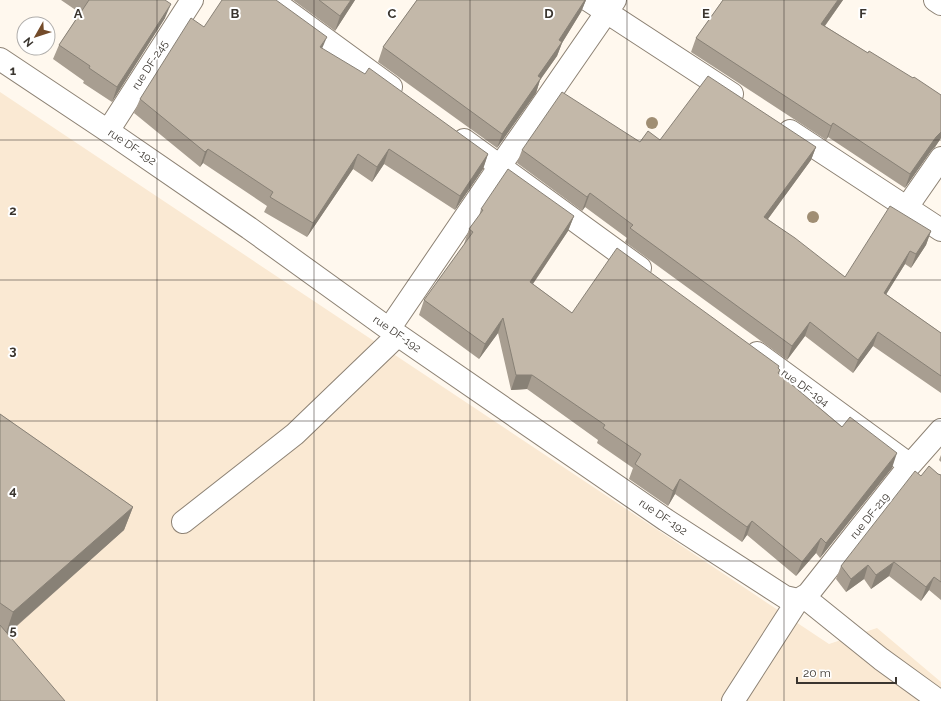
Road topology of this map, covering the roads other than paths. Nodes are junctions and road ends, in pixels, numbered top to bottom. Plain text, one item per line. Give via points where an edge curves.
1 (192, 0) edge
2 (272, 0) edge
3 (588, 0) edge
4 (935, 0) edge
5 (941, 4) edge
6 (611, 6) edge
7 (0, 59) edge
8 (405, 97) edge
9 (746, 103) edge
10 (773, 120) edge
11 (449, 129) edge
12 (108, 131) junction
13 (941, 158) edge
14 (500, 166) junction
15 (907, 207) junction
16 (941, 230) edge
17 (654, 278) edge
18 (394, 332) junction
19 (744, 344) edge
20 (941, 430) edge
21 (919, 464) junction
22 (182, 522) dead end
23 (801, 598) junction
24 (734, 701) edge
25 (939, 701) edge

1 - 12 street, rue DF-245
2 - 8 street
3 - 6 street
4 - 5 street
6 - 9 street
6 - 14 street
7 - 12 street, rue DF-192
10 - 15 street
11 - 14 street
12 - 18 street, rue DF-192
13 - 15 street
14 - 17 street
14 - 18 street
15 - 16 street
18 - 22 street via 295,434
18 - 23 street, rue DF-192 via 666,520 784,597
19 - 21 street, rue DF-194
20 - 21 street, rue DF-219
21 - 23 street, rue DF-219
23 - 24 street, rue DF-219
23 - 25 street

